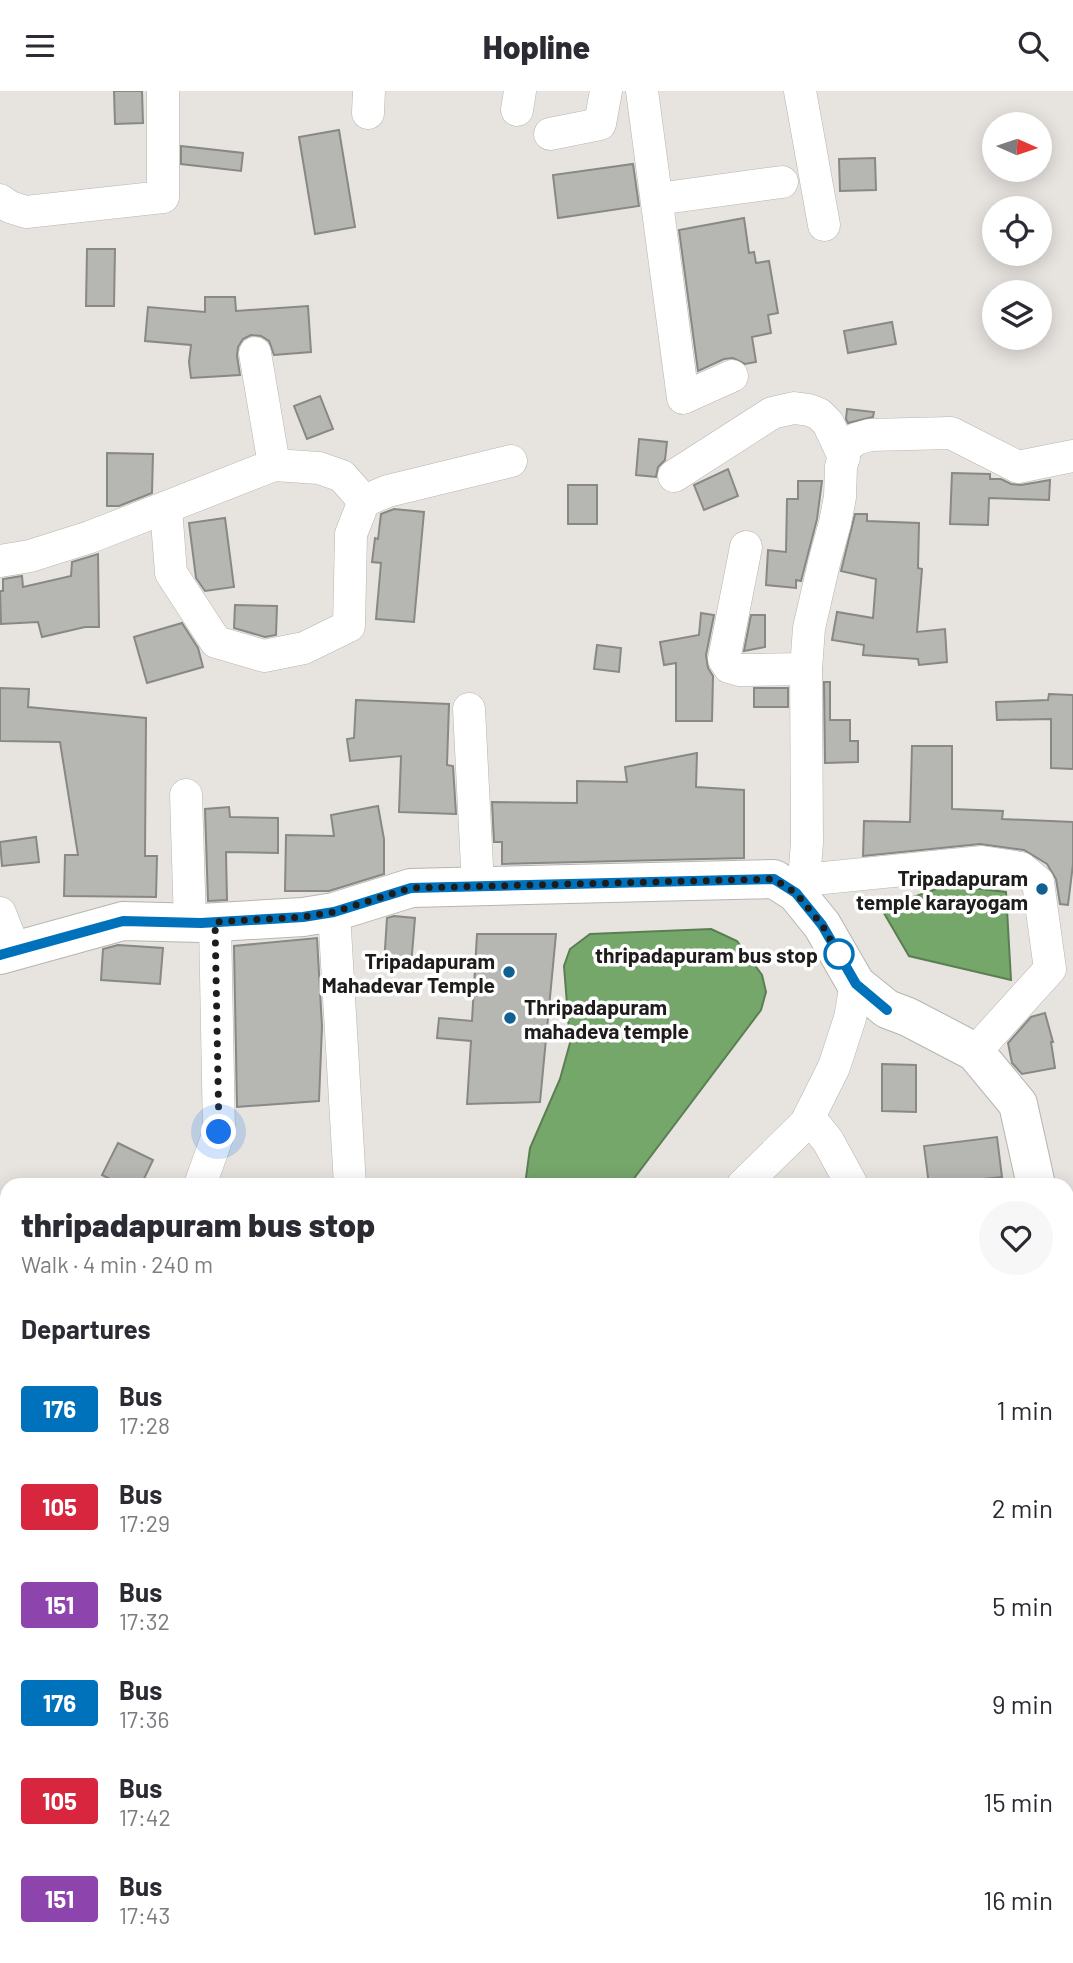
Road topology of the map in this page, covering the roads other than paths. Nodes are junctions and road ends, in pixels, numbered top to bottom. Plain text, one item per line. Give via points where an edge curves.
1 (163, 91) edge
2 (606, 91) edge
3 (642, 91) edge
4 (800, 91) edge
5 (550, 134) dead end
6 (782, 182) dead end
7 (657, 199) junction
8 (0, 200) edge
9 (824, 225) dead end
10 (255, 353) dead end
11 (732, 376) dead end
12 (1073, 456) edge
13 (844, 457) junction
14 (511, 461) dead end
15 (274, 465) junction
16 (674, 476) dead end
17 (364, 501) junction
18 (166, 509) junction
19 (746, 547) dead end
20 (0, 561) edge
21 (806, 669) junction
22 (470, 709) dead end
23 (186, 795) dead end
24 (478, 887) junction
25 (800, 887) junction
26 (334, 912) junction
27 (0, 913) edge
28 (203, 922) junction
29 (8, 953) edge
30 (856, 984) junction
31 (975, 1052) junction
32 (808, 1117) junction
33 (203, 1178) edge
34 (351, 1178) edge
35 (750, 1178) edge
36 (848, 1178) edge
37 (1034, 1178) edge

1 - 8 street via 163,197 26,212
2 - 5 street via 600,124
3 - 7 street
4 - 9 street
6 - 7 street
7 - 11 street via 683,398
10 - 15 street
12 - 13 street via 1018,467 951,433 870,435 846,447
13 - 16 street via 819,414 794,408 772,413
13 - 21 street via 835,523 809,628
14 - 17 street
15 - 17 street via 319,468 341,476
15 - 18 street
17 - 18 street via 351,534 349,626 304,648 264,656 216,642 171,573
18 - 20 street via 30,556
19 - 21 street via 724,659 739,670
21 - 25 street via 807,843
22 - 24 street
23 - 28 street
24 - 25 main road via 774,879
24 - 26 main road via 411,888
25 - 30 main road
25 - 31 street via 982,862 1021,868 1038,882 1050,969
26 - 28 main road
26 - 34 street
27 - 29 street
28 - 29 main road via 123,921
28 - 33 street via 219,1132
30 - 31 main road via 887,1010
30 - 32 street via 834,1067
31 - 37 main road via 1018,1104
32 - 35 street
32 - 36 street

